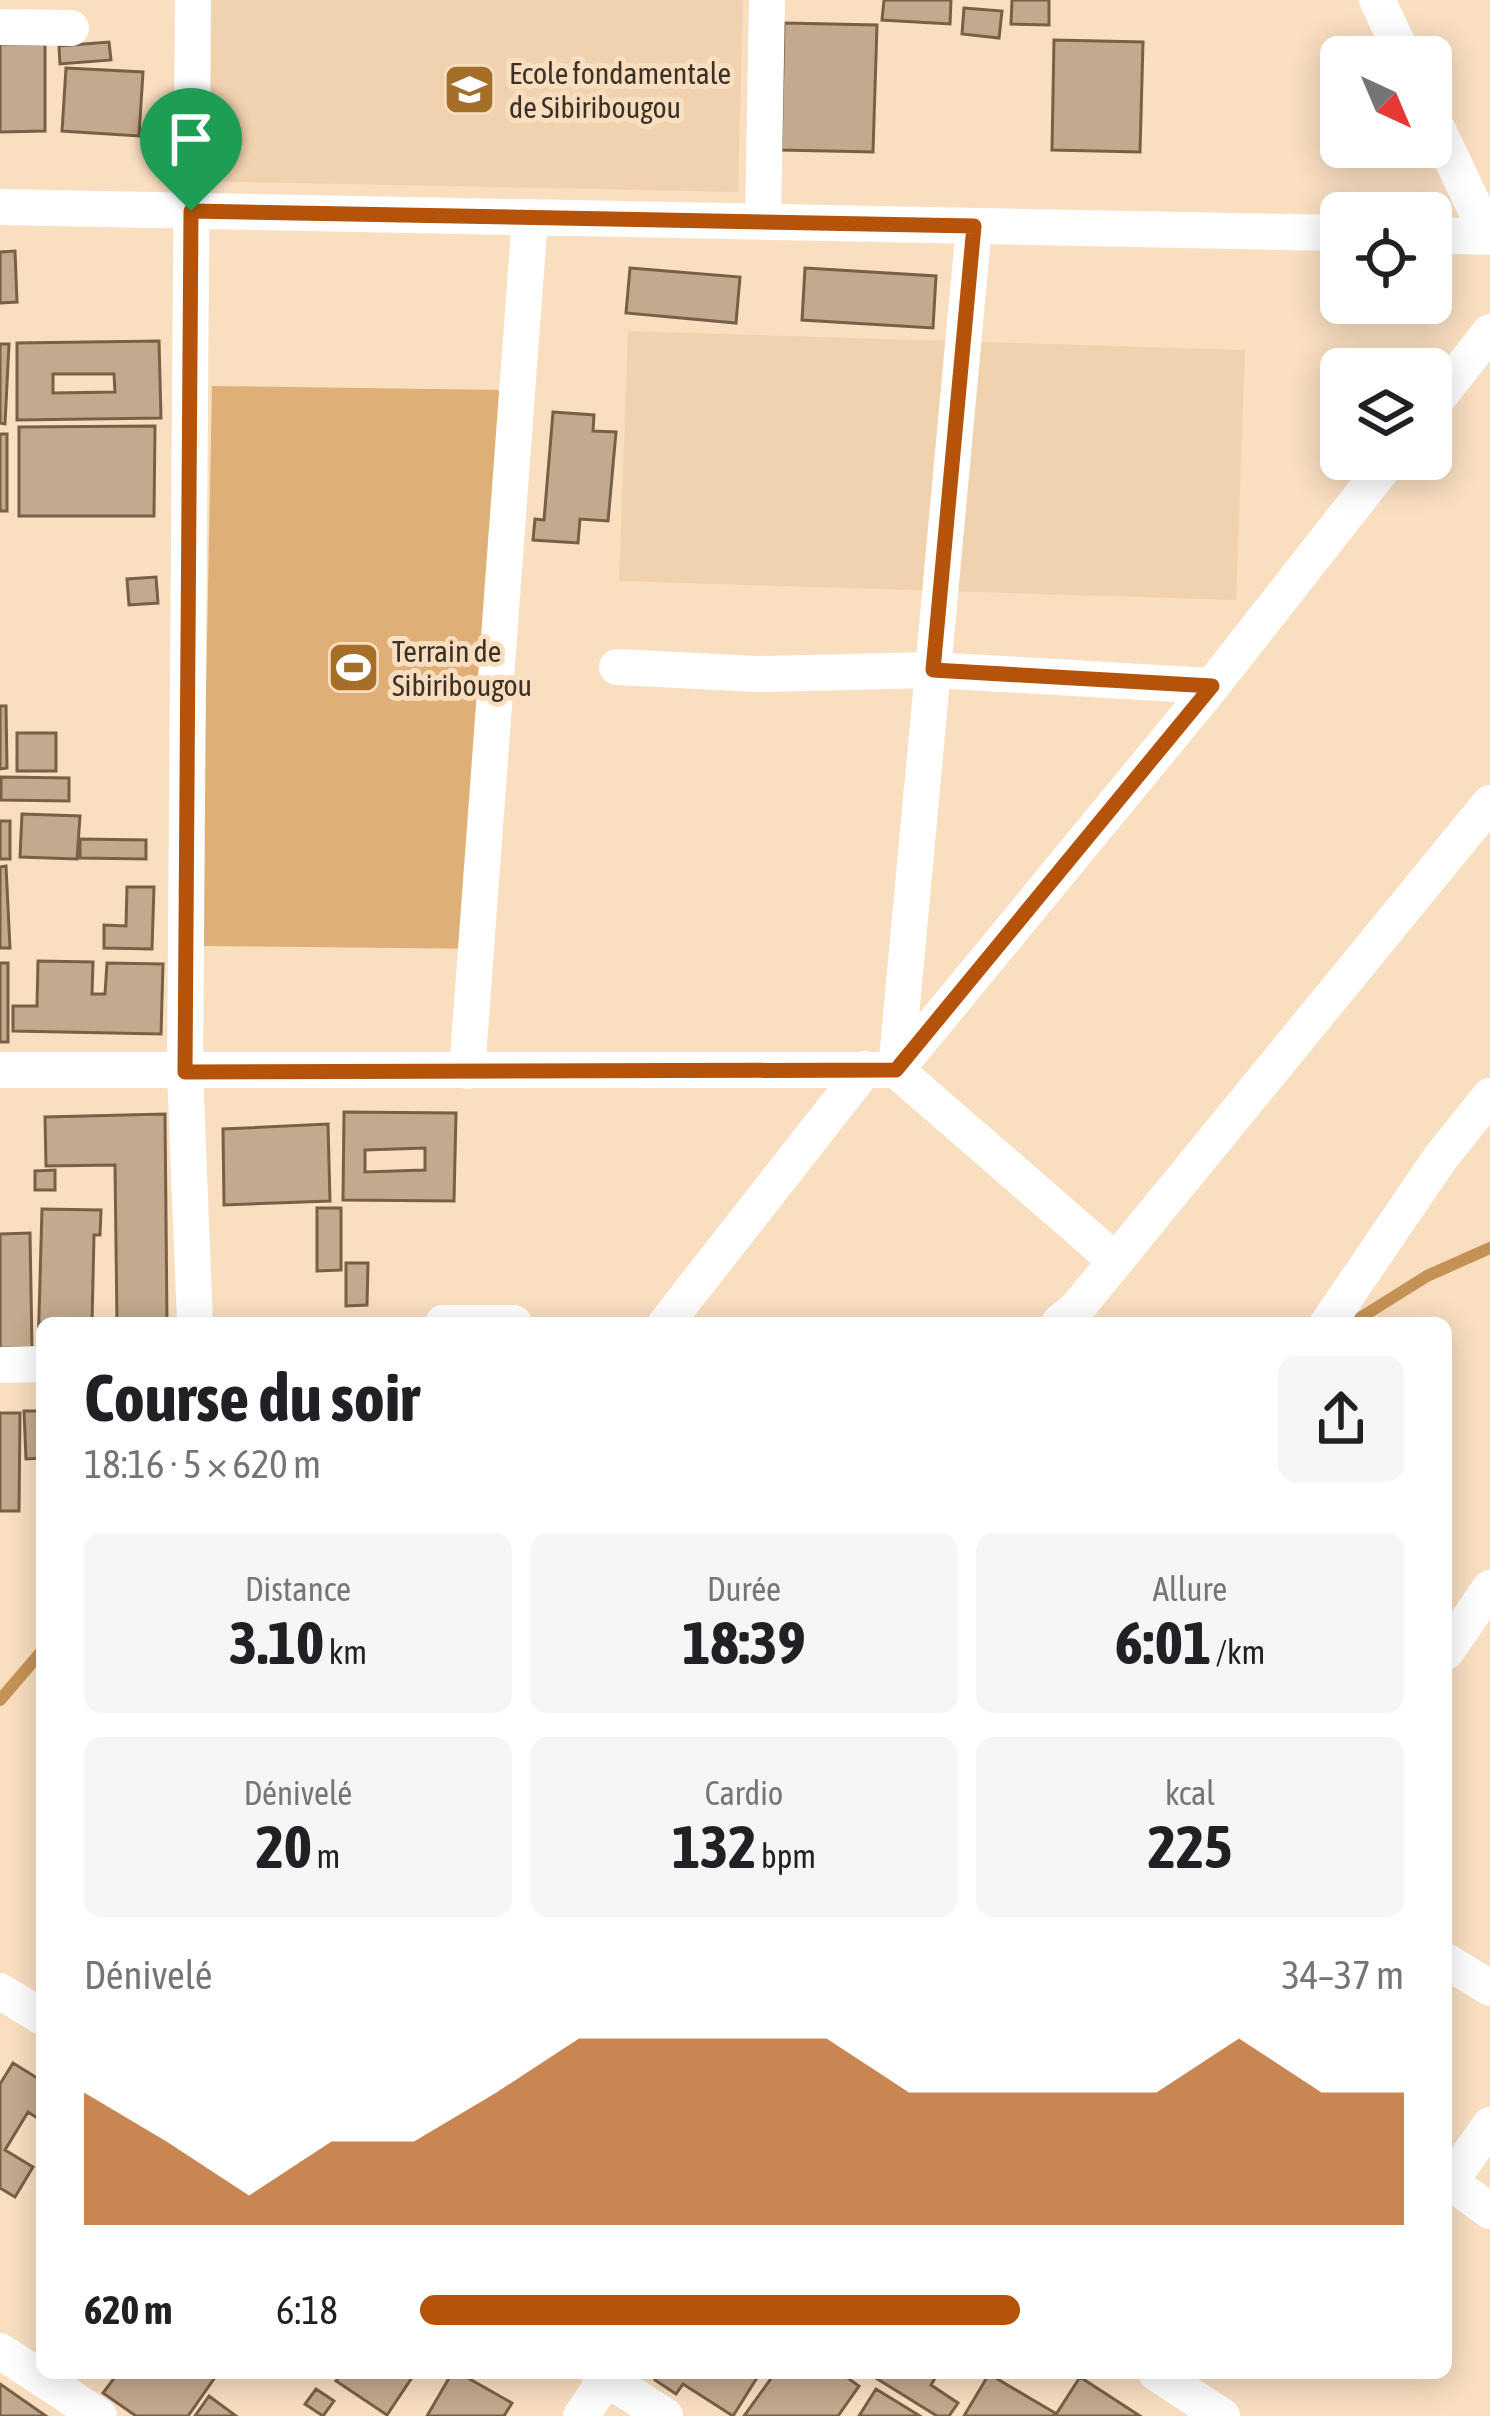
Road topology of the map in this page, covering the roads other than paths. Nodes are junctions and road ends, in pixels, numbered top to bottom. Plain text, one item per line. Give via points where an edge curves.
1 (193, 0) edge
2 (767, 0) edge
3 (1377, 0) edge
4 (0, 27) edge
5 (71, 28) dead end
6 (1394, 36) edge
7 (1452, 159) edge
8 (0, 207) edge
9 (191, 211) junction
10 (530, 218) junction
11 (763, 222) junction
12 (974, 226) junction
13 (1320, 233) edge
14 (1452, 236) edge
15 (1489, 237) edge
16 (1490, 332) edge
17 (1452, 380) edge
18 (1374, 480) edge
19 (617, 667) dead end
20 (933, 670) junction
21 (1212, 686) junction
22 (1490, 802) edge
23 (0, 1070) edge
24 (880, 1070) junction
25 (467, 1071) junction
26 (185, 1072) junction
27 (1490, 1096) edge
28 (1116, 1261) junction
29 (195, 1317) edge
30 (671, 1317) edge
31 (1075, 1317) edge
32 (1332, 1317) edge
33 (36, 1364) edge
34 (0, 1365) edge
35 (1490, 1588) edge
36 (1452, 1643) edge
37 (1452, 1964) edge
38 (1490, 1988) edge
39 (0, 1990) edge
40 (36, 2014) edge
41 (1490, 2125) edge
42 (1452, 2175) edge
43 (1452, 2183) edge
44 (1490, 2211) edge
45 (0, 2351) edge
46 (36, 2375) edge
47 (43, 2379) edge
48 (603, 2379) edge
49 (611, 2379) edge
50 (1165, 2379) edge
51 (99, 2416) edge
52 (581, 2416) edge
53 (665, 2416) edge
54 (1222, 2416) edge

1 - 9 street
2 - 11 street
3 - 6 street
4 - 5 street
7 - 15 street
8 - 9 street
9 - 10 street
9 - 26 street
10 - 11 street
10 - 25 street
11 - 12 street
12 - 13 street
12 - 20 street
14 - 15 street
16 - 17 street
18 - 21 street
19 - 20 street
20 - 21 street
20 - 24 street
21 - 24 street
22 - 28 street
23 - 26 street
24 - 25 street
24 - 28 street
24 - 30 street
25 - 26 street
26 - 29 street
27 - 32 street
28 - 31 street
33 - 34 street
35 - 36 street
37 - 38 street
39 - 40 street
41 - 42 street
43 - 44 street
45 - 46 street
47 - 51 street
48 - 52 street
49 - 53 street
50 - 54 street

